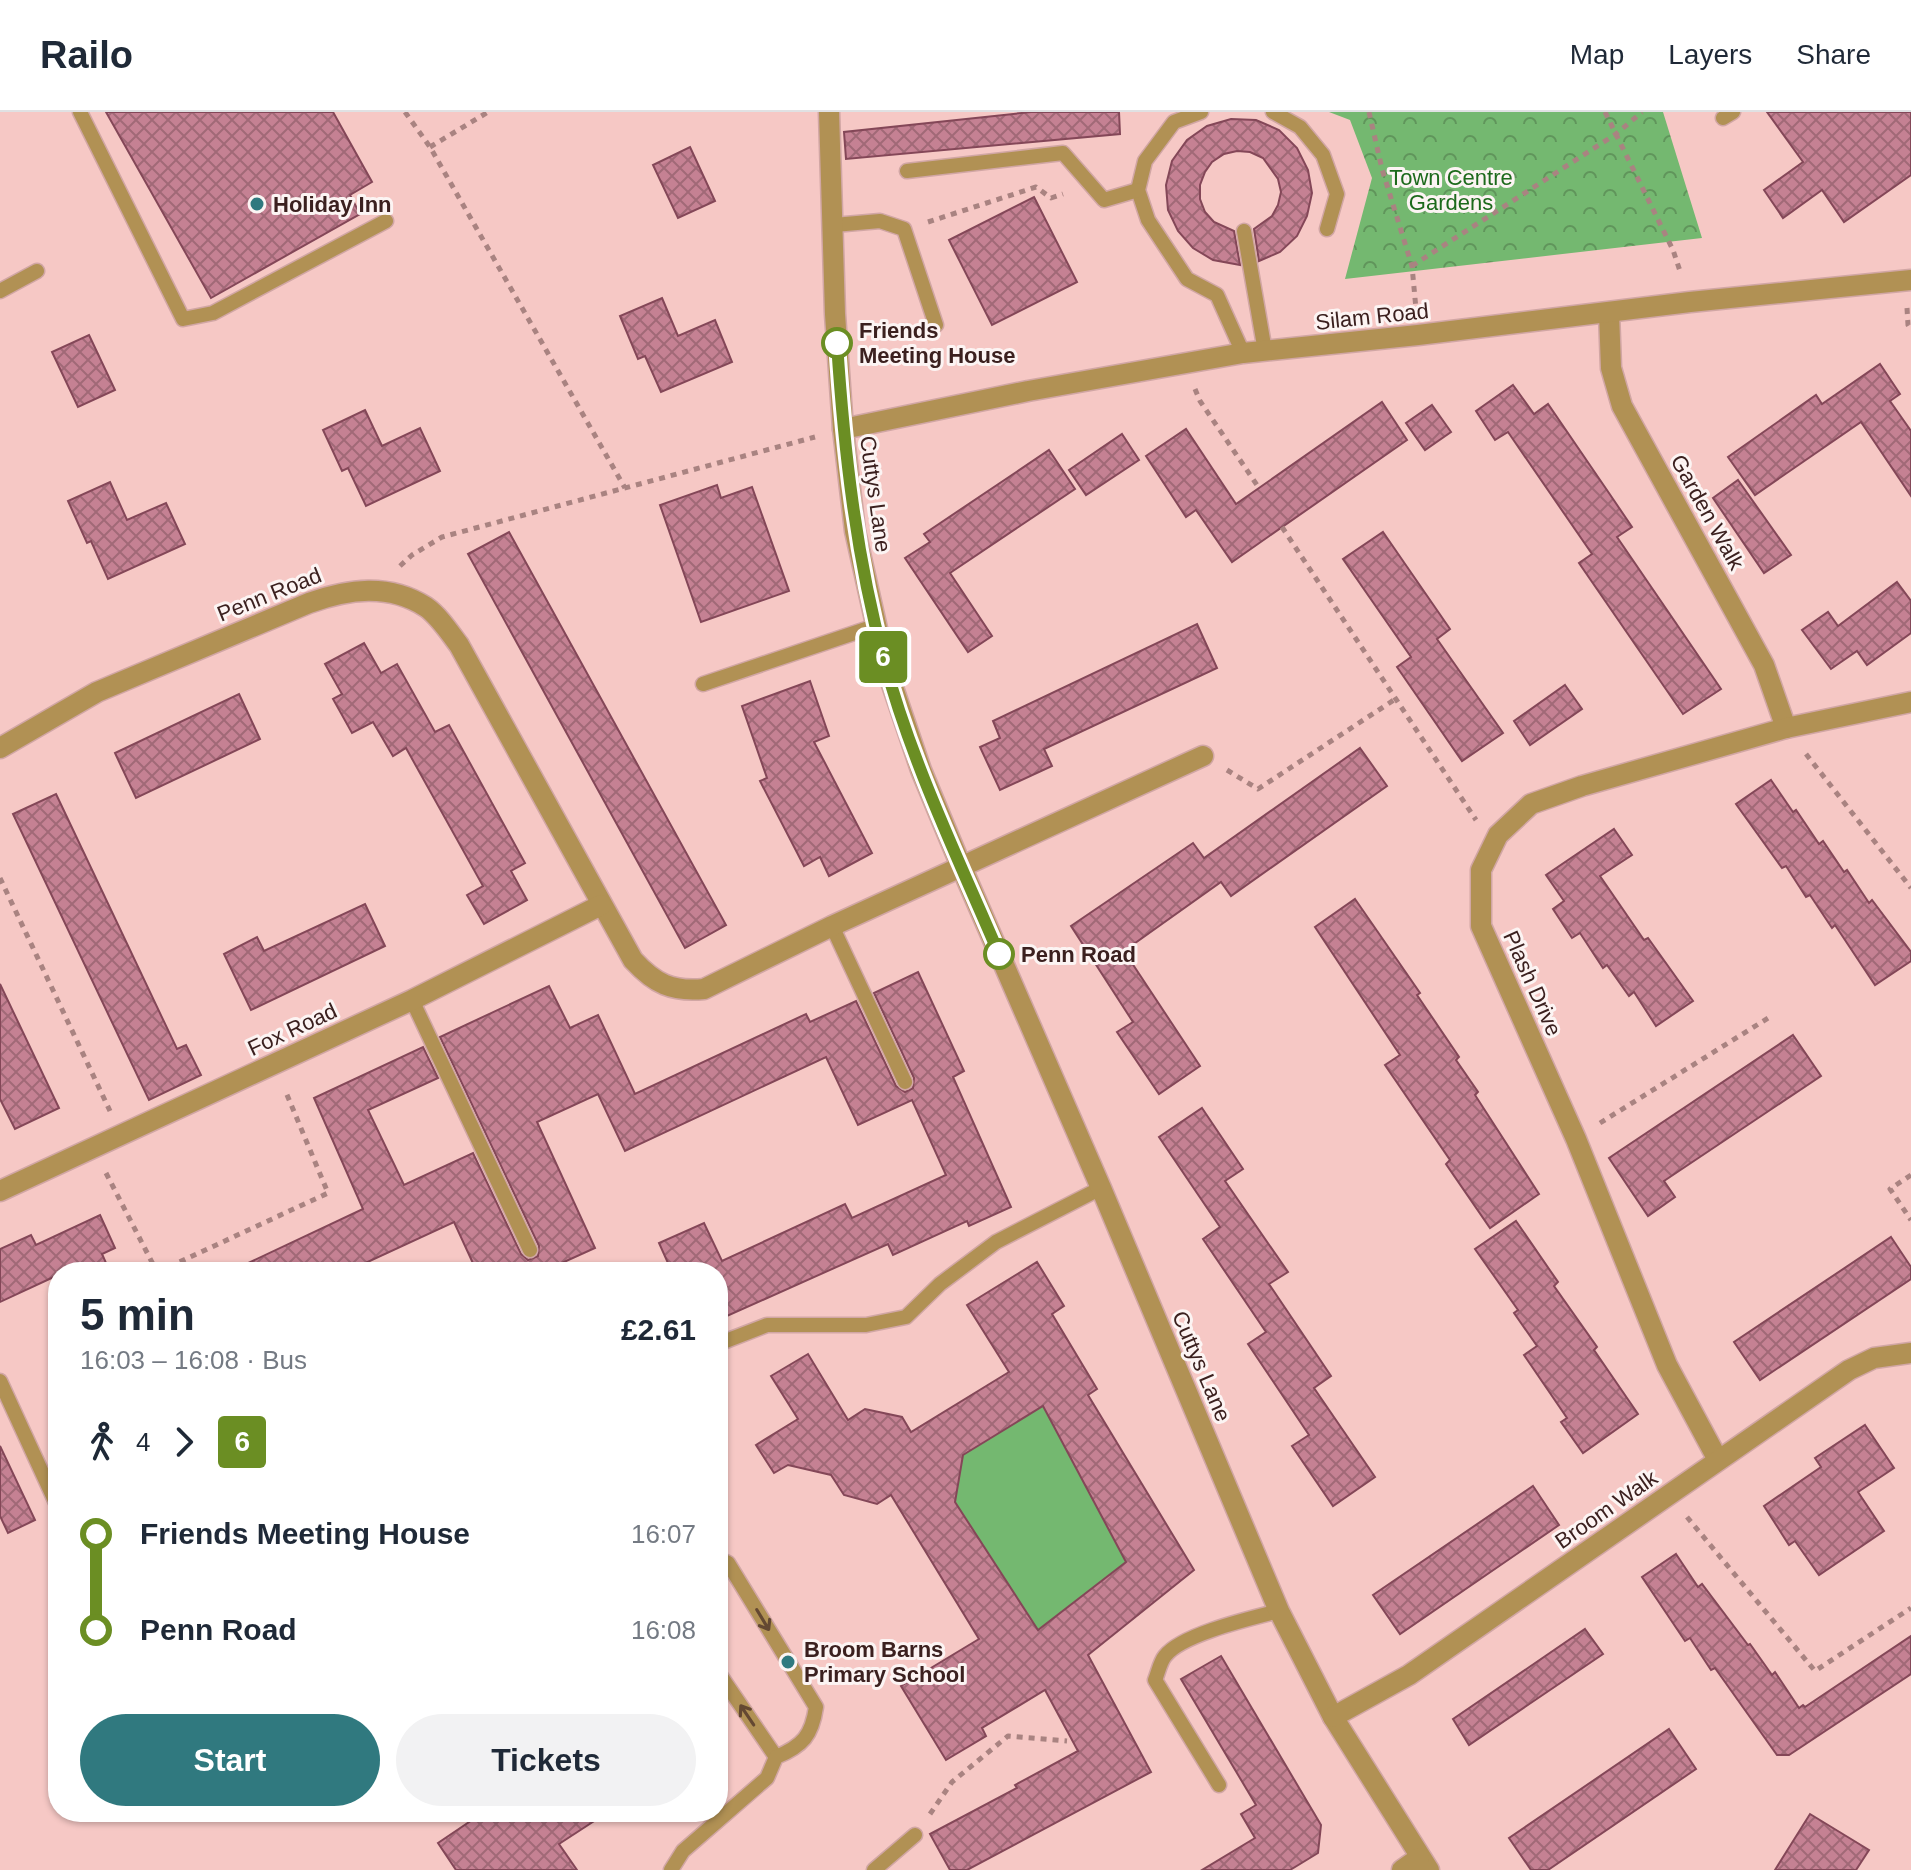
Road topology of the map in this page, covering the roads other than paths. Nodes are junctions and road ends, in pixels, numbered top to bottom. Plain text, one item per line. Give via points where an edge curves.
1 (80, 112) edge
2 (829, 112) edge
3 (1201, 112) edge
4 (1273, 112) edge
5 (907, 171) dead end
6 (1138, 190) junction
7 (386, 221) dead end
8 (834, 225) junction
9 (1327, 229) dead end
10 (1244, 231) dead end
11 (37, 271) dead end
12 (1911, 280) edge
13 (0, 291) edge
14 (1609, 313) junction
15 (936, 325) dead end
16 (1265, 351) junction
17 (1243, 353) junction
18 (843, 429) junction
19 (875, 626) junction
20 (703, 684) dead end
21 (1911, 702) edge
22 (1786, 728) junction
23 (0, 748) edge
24 (1203, 756) road end
25 (961, 866) junction
26 (601, 905) junction
27 (832, 926) junction
28 (412, 1000) junction
29 (905, 1082) dead end
30 (1101, 1188) junction
31 (0, 1191) edge
32 (530, 1250) dead end
33 (728, 1340) edge
34 (1911, 1353) edge
35 (0, 1381) edge
36 (1718, 1460) junction
37 (48, 1485) edge
38 (728, 1563) edge
39 (1279, 1611) junction
40 (728, 1687) edge
41 (1333, 1717) junction
42 (776, 1757) junction
43 (1219, 1785) dead end
44 (728, 1812) edge
45 (716, 1822) edge
46 (915, 1835) road end
47 (1424, 1864) edge
48 (671, 1870) edge
49 (874, 1870) edge
50 (1402, 1870) edge

1 - 7 lane via 183,319 213,313
2 - 8 street, Cuttys Lane
3 - 6 lane via 1174,122 1145,161
4 - 9 lane via 1300,127 1323,155 1337,194
5 - 6 lane via 1063,153 1104,200
6 - 17 lane via 1148,220 1187,279 1217,295
8 - 15 lane via 880,221 904,229
8 - 18 street, Cuttys Lane
10 - 16 lane
11 - 13 lane
12 - 14 street, Silam Road
14 - 16 street, Silam Road
14 - 22 street, Garden Walk via 1611,368 1622,406 1764,665
16 - 17 street, Silam Road
17 - 18 street, Silam Road
18 - 19 street, Cuttys Lane via 855,531
19 - 20 lane
19 - 25 street, Cuttys Lane via 921,770
21 - 22 street, Plash Drive
22 - 36 street, Plash Drive via 1531,804 1498,835 1481,870 1481,926 1576,1139 1667,1365
23 - 26 street, Penn Road via 97,692 309,603 340,592 390,593 428,608 459,645
24 - 25 street
25 - 27 street, Penn Road
25 - 30 street, Cuttys Lane
26 - 27 street, Penn Road via 649,977 686,991 704,989
26 - 28 street, Fox Road
27 - 29 lane
28 - 31 street, Fox Road
28 - 32 lane
30 - 33 lane via 996,1242 906,1317 866,1325 767,1325
30 - 39 street, Cuttys Lane
34 - 36 street, Broom Walk via 1874,1358 1849,1370
35 - 37 lane
36 - 41 street, Broom Walk via 1409,1675
38 -> 42 lane via 816,1707 813,1727 794,1750
39 - 41 street, Cuttys Lane
39 - 43 lane via 1180,1644 1165,1656 1155,1680
42 -> 40 lane
41 - 47 street, Cuttys Lane
42 - 44 lane via 767,1778
45 - 48 lane via 683,1851
46 - 49 lane
47 - 50 street

